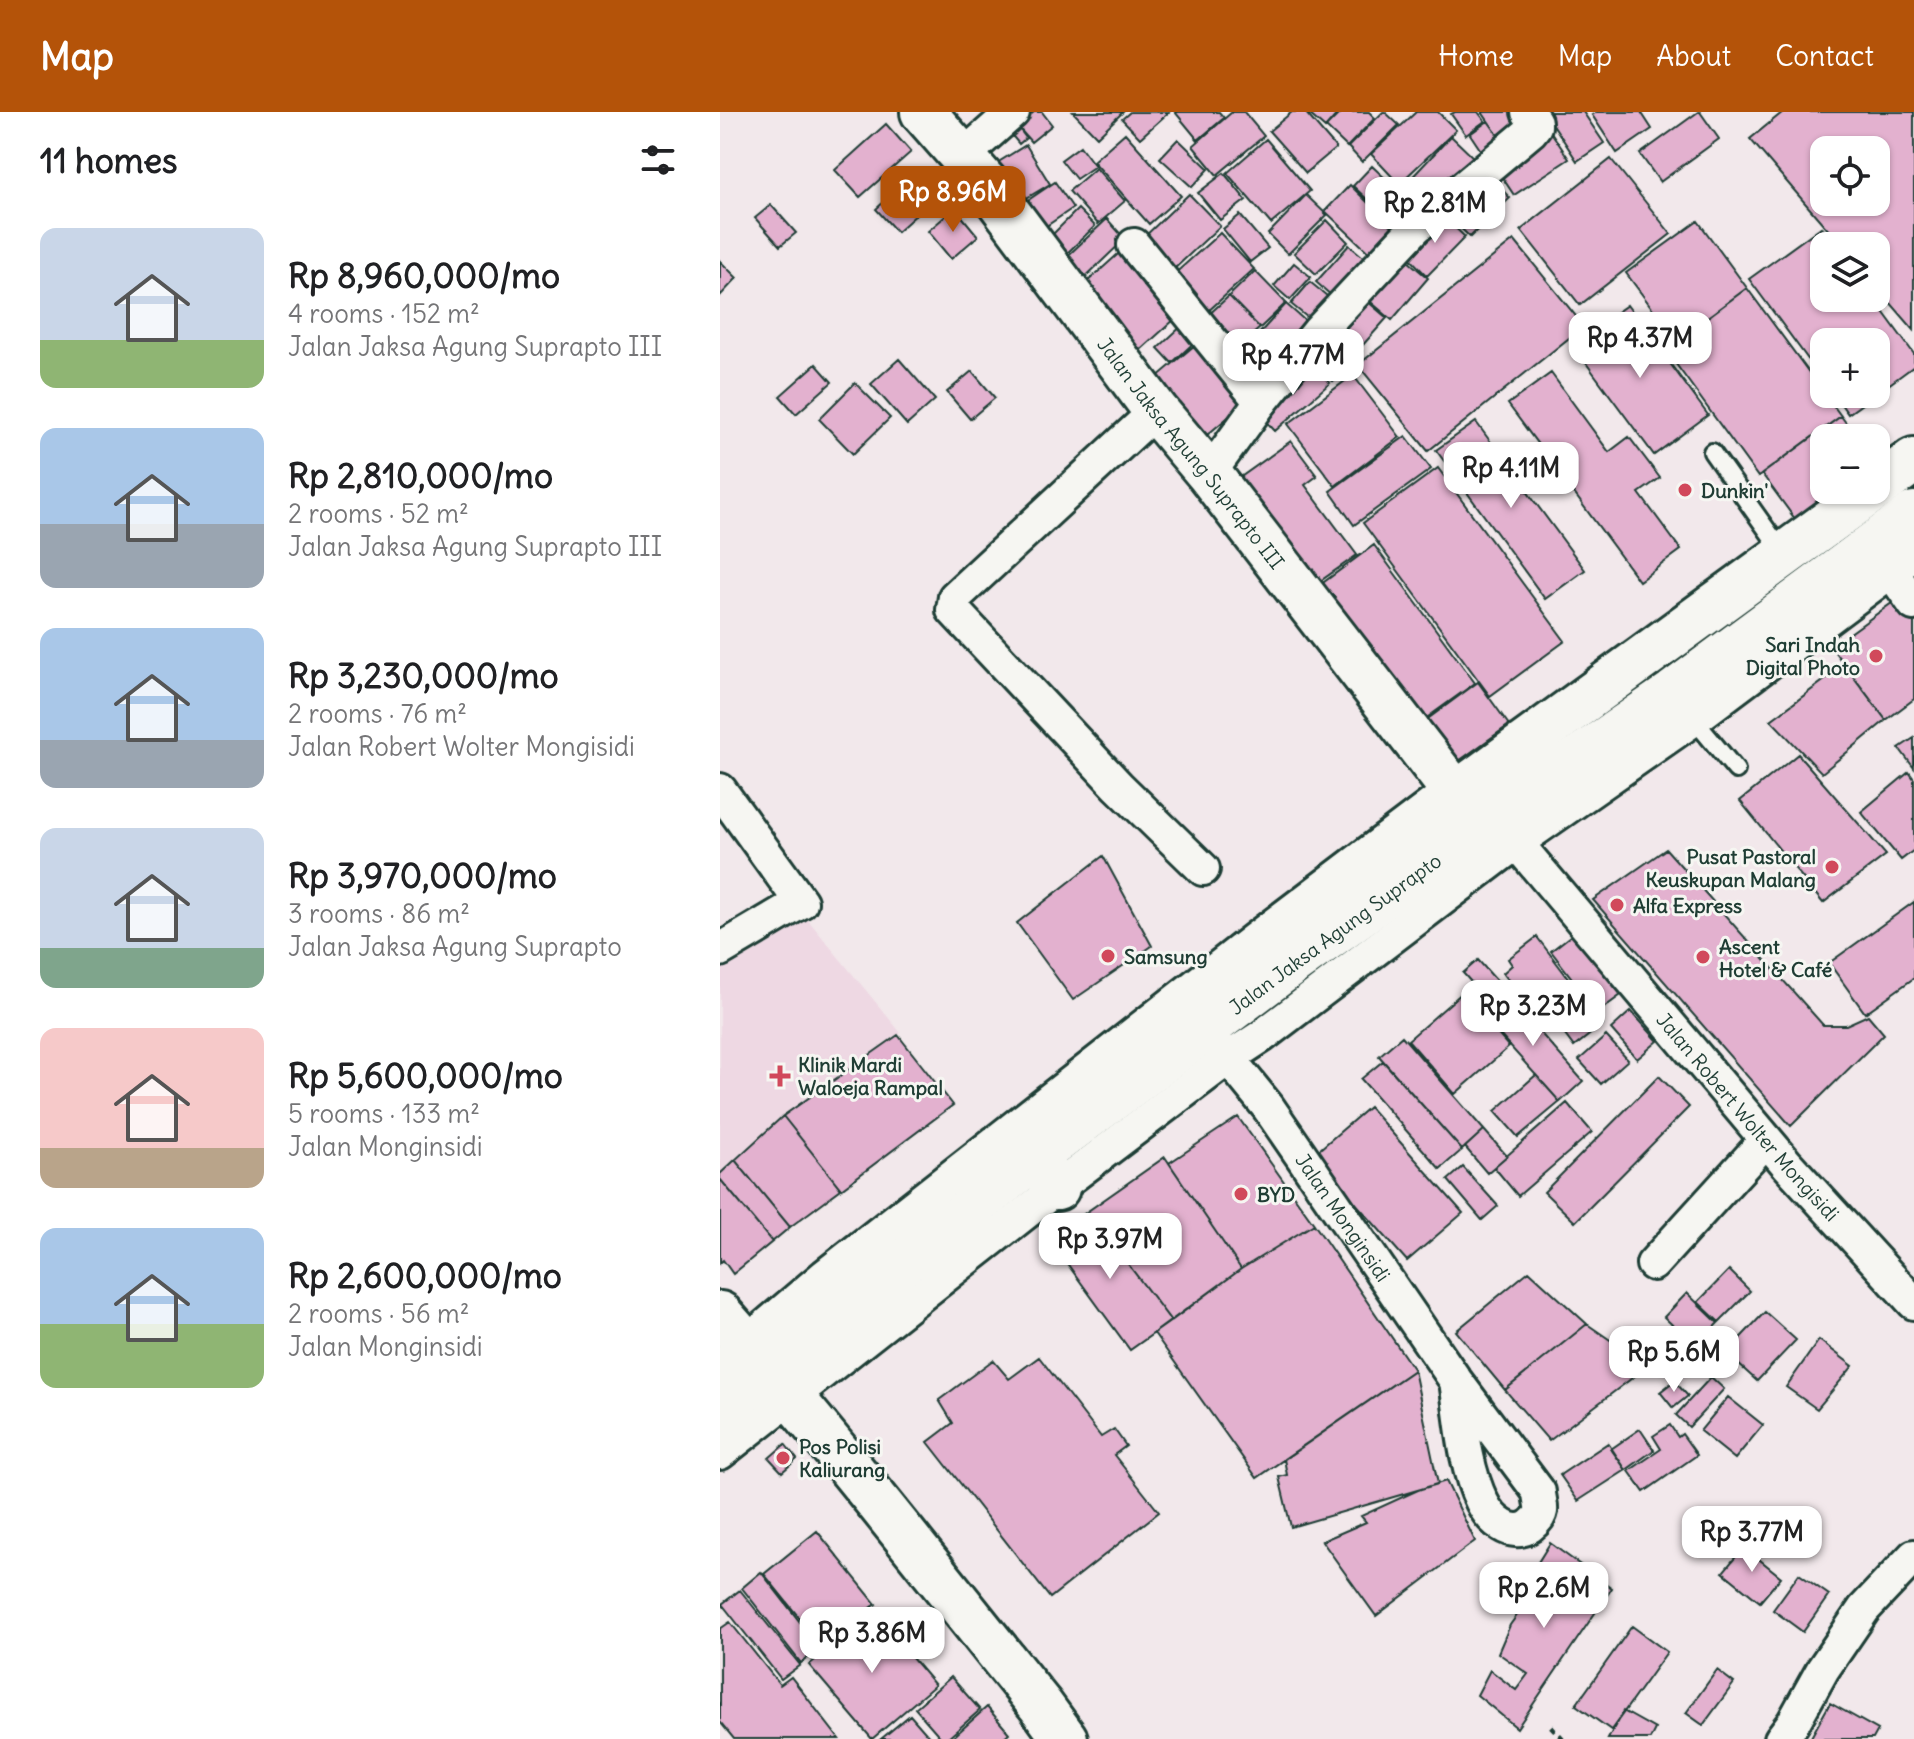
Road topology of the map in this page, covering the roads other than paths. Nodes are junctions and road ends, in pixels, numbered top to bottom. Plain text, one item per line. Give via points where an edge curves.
1 (923, 112) edge
2 (1013, 112) edge
3 (1528, 112) edge
4 (962, 157) junction
5 (1134, 245) dead end
6 (1261, 402) junction
7 (1156, 411) junction
8 (1712, 452) dead end
9 (1914, 460) edge
10 (1209, 474) junction
11 (1890, 477) edge
12 (1854, 504) edge
13 (1914, 514) edge
14 (1785, 555) junction
15 (1903, 562) edge
16 (1914, 604) edge
17 (1643, 657) junction
18 (1684, 706) junction
19 (1736, 770) dead end
20 (720, 790) edge
21 (1456, 794) junction
22 (1506, 830) junction
23 (1203, 869) dead end
24 (720, 950) edge
25 (1216, 1044) junction
26 (1766, 1140) junction
27 (1653, 1264) dead end
28 (1914, 1303) edge
29 (720, 1314) edge
30 (758, 1372) edge
31 (1456, 1381) dead end
32 (720, 1410) edge
33 (720, 1453) edge
34 (1914, 1556) edge
35 (1065, 1739) edge
36 (1781, 1739) edge

1 - 4 main road, Jalan Jaksa Agung Suprapto III
2 - 4 street
3 - 6 street via 1535,122 1531,131 1415,228
4 - 7 main road, Jalan Jaksa Agung Suprapto III
5 - 6 street
6 - 10 street
7 - 10 main road, Jalan Jaksa Agung Suprapto III
7 - 23 street via 955,597 953,610
8 - 14 lane
9 - 11 main road, Jalan Jaksa Agung Suprapto
10 - 21 main road, Jalan Jaksa Agung Suprapto III
12 - 14 main road, Jalan Jaksa Agung Suprapto
13 - 18 main road, Jalan Jaksa Agung Suprapto
14 - 17 main road, Jalan Jaksa Agung Suprapto
15 - 16 street
15 - 18 street, Jalan Jaksa Agung Suprapto
17 - 18 main road
17 - 21 main road, Jalan Jaksa Agung Suprapto
18 - 19 lane
18 - 22 main road, Jalan Jaksa Agung Suprapto
20 - 24 street via 801,902
21 - 30 main road, Jalan Jaksa Agung Suprapto via 829,1280
22 - 25 main road, Jalan Jaksa Agung Suprapto
22 - 26 street, Jalan Robert Wolter Mongisidi
25 - 30 main road, Jalan Jaksa Agung Suprapto via 1046,1173
25 - 31 street, Jalan Monginsidi via 1268,1107
26 - 27 street
26 - 28 street, Jalan Robert Wolter Mongisidi
29 - 30 main road
30 - 32 main road
30 - 33 street
30 - 35 main road via 933,1572
34 - 36 street via 1864,1609

